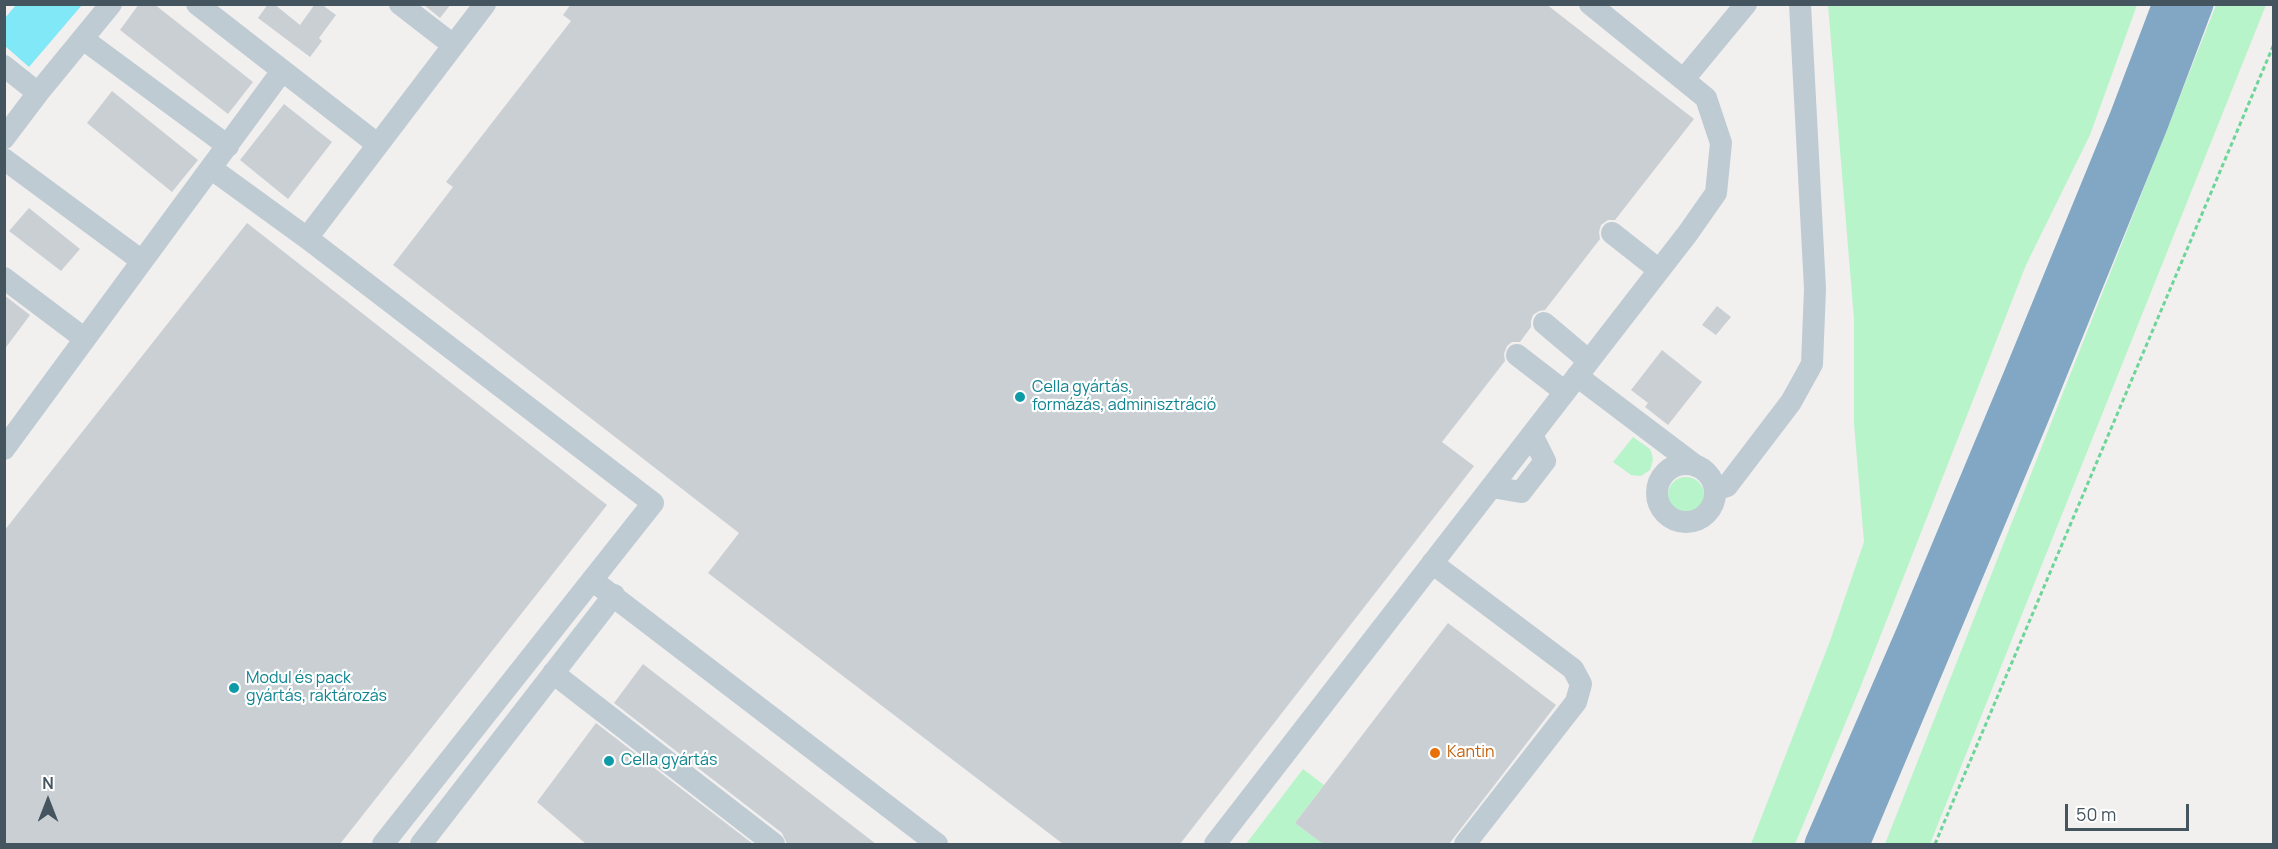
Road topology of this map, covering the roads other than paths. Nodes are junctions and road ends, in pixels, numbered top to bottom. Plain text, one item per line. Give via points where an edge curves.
1 (111, 4) edge
2 (197, 4) edge
3 (400, 4) edge
4 (485, 4) edge
5 (1590, 4) edge
6 (1746, 4) edge
7 (1800, 4) edge
8 (2169, 4) edge
9 (2197, 4) edge
10 (83, 39) junction
11 (453, 45) junction
12 (4, 66) edge
13 (282, 71) junction
14 (1684, 78) junction
15 (38, 93) junction
16 (4, 138) edge
17 (377, 144) junction
18 (228, 146) junction
19 (4, 159) edge
20 (212, 169) junction
21 (1612, 233) dead end
22 (307, 238) junction
23 (142, 261) junction
24 (1659, 270) junction
25 (4, 278) edge
26 (1544, 323) dead end
27 (85, 339) junction
28 (1516, 356) dead end
29 (1577, 376) junction
30 (12, 421) edge
31 (4, 448) edge
32 (1696, 466) junction
33 (1716, 490) junction
34 (1432, 563) junction
35 (592, 580) junction
36 (614, 595) junction
37 (553, 673) junction
38 (383, 844) edge
39 (421, 844) edge
40 (774, 844) edge
41 (937, 844) edge
42 (1215, 844) edge
43 (1465, 844) edge
44 (1821, 844) edge
45 (1853, 844) edge

1 - 10 street
2 - 13 street
3 - 11 street
4 - 11 street
5 - 14 street
6 - 14 street
7 - 33 street via 1815,289 1812,364 1791,402 1727,486
8 - 44 highway via 2020,376
9 - 45 highway via 2031,420
10 - 15 street
10 - 18 street
11 - 17 street
12 - 15 street
13 - 17 street
13 - 18 street
14 - 24 street via 1706,98 1720,143 1716,193
15 - 16 street
17 - 22 street
18 - 20 street
19 - 23 street
20 - 22 street
20 - 23 street
21 - 24 street
22 - 35 street via 653,503
23 - 27 street
24 - 29 street
25 - 27 street
26 - 29 street
27 - 30 street
28 - 29 street
29 - 32 street
29 - 34 street via 1532,435 1545,461 1521,492 1492,487
30 - 31 street
32 - 33 street via 1710,475
32 - 33 street via 1677,465 1662,477 1657,495 1664,513 1681,522 1700,519 1713,506
34 - 42 street
34 - 43 street via 1573,669 1581,684 1576,702
35 - 36 street
35 - 38 street
36 - 37 street
36 - 41 street
37 - 39 street
37 - 40 street

